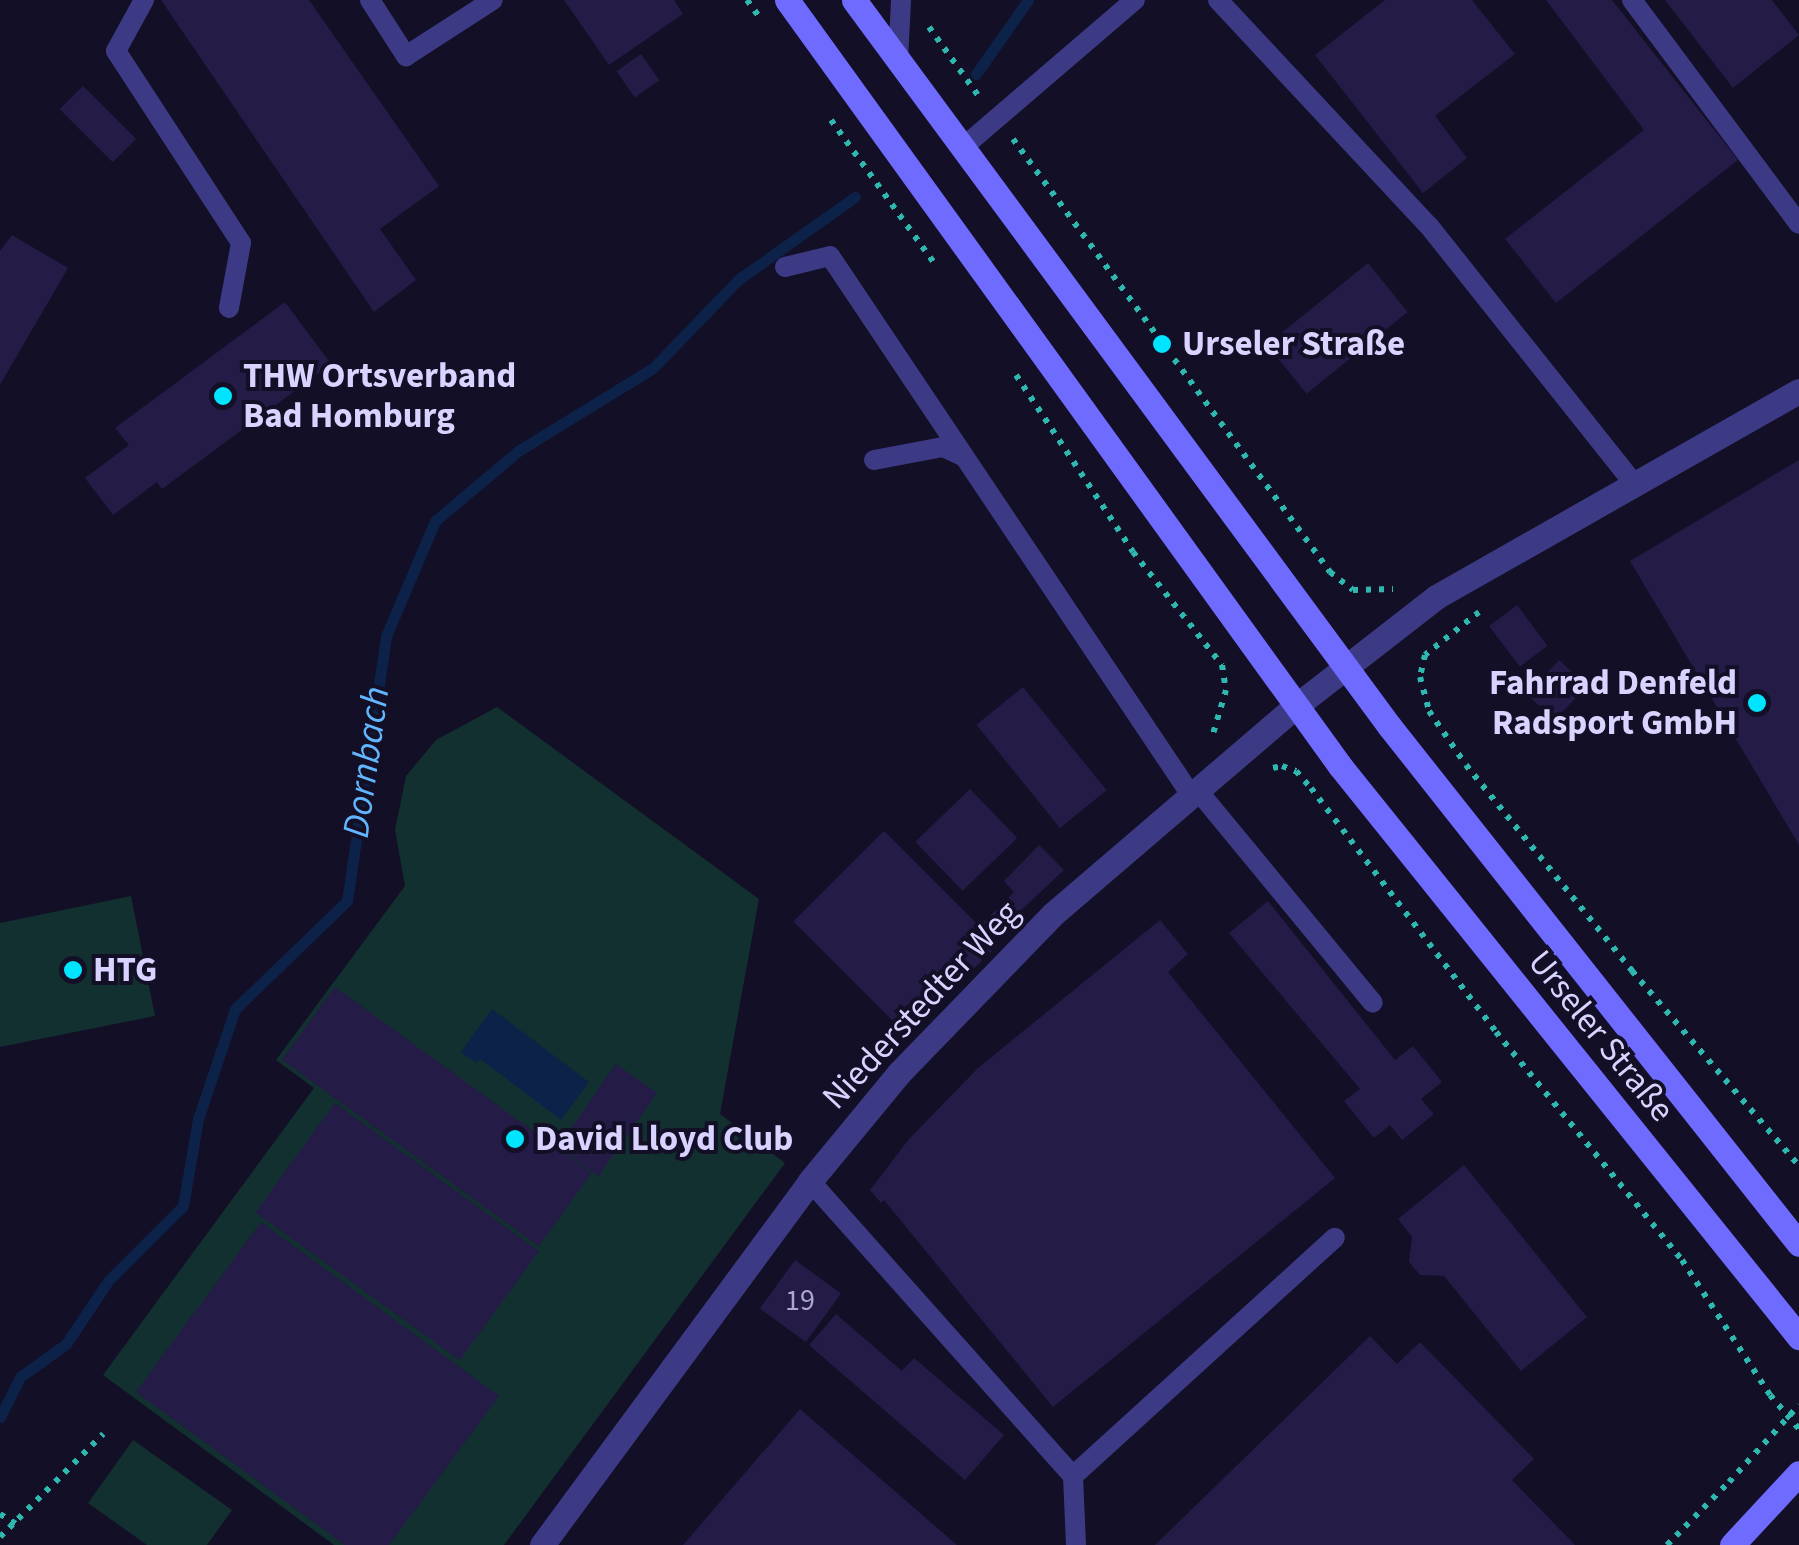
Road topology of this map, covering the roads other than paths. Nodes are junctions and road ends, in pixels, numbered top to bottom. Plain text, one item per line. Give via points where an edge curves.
1 (144, 0) edge
2 (370, 0) edge
3 (493, 0) edge
4 (786, 0) edge
5 (854, 0) edge
6 (902, 0) edge
7 (1135, 0) edge
8 (1218, 0) edge
9 (1632, 0) edge
10 (898, 60) junction
11 (961, 148) junction
12 (1799, 224) edge
13 (786, 266) dead end
14 (230, 308) dead end
15 (1799, 391) edge
16 (966, 458) junction
17 (874, 460) dead end
18 (1636, 485) junction
19 (1345, 668) junction
20 (1296, 706) junction
21 (1196, 795) junction
22 (1372, 1003) dead end
23 (810, 1180) junction
24 (1335, 1238) dead end
25 (1799, 1244) edge
26 (1799, 1337) edge
27 (1799, 1473) edge
28 (1074, 1476) junction
29 (542, 1545) edge
30 (1076, 1545) edge
31 (1732, 1545) edge

1 - 14 lane via 116,52 242,243
2 - 3 lane via 406,56
4 - 20 street, Urseler Straße
5 - 10 street, Urseler Straße
6 - 10 lane
7 - 11 lane
8 - 18 lane via 1429,226
9 - 12 lane
10 - 11 street, Urseler Straße
11 - 19 street, Urseler Straße
13 - 16 lane via 830,256
15 - 18 street, Niederstedter Weg
16 - 17 lane via 943,447
16 - 21 lane
18 - 19 street, Niederstedter Weg via 1472,573
19 - 20 street, Niederstedter Weg
19 - 25 street, Urseler Straße
20 - 21 street, Niederstedter Weg
20 - 26 street, Urseler Straße
21 - 22 lane
21 - 23 street, Niederstedter Weg via 1053,914 976,990
23 - 28 lane
23 - 29 street, Niederstedter Weg
24 - 28 lane
27 - 31 street
28 - 30 lane

